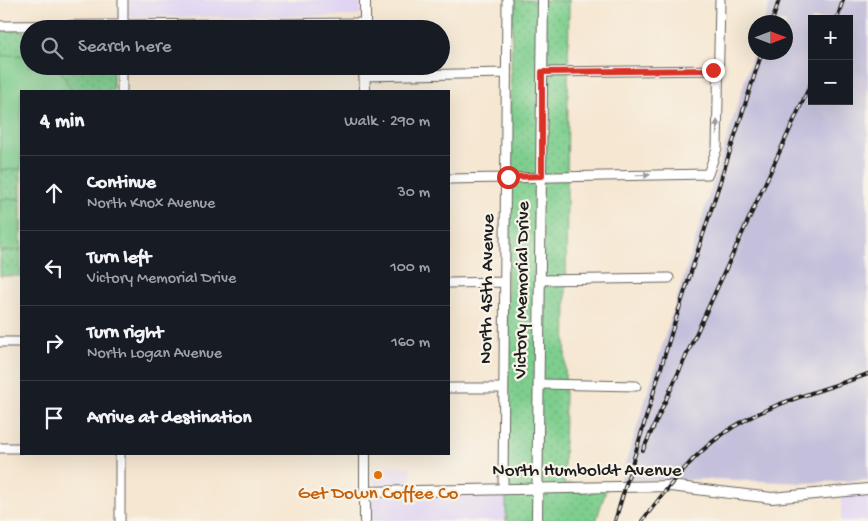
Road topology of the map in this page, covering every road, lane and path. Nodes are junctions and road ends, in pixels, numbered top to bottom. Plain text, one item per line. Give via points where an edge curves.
1 (123, 0) edge
2 (365, 0) edge
3 (507, 0) edge
4 (543, 0) edge
5 (720, 0) edge
6 (123, 20) edge
7 (365, 20) edge
8 (0, 26) edge
9 (20, 26) edge
10 (718, 70) junction
11 (450, 72) edge
12 (542, 72) junction
13 (506, 73) junction
14 (122, 75) edge
15 (364, 75) edge
16 (122, 90) edge
17 (364, 90) edge
18 (542, 176) junction
19 (506, 178) junction
20 (450, 179) edge
21 (669, 278) dead end
22 (540, 280) junction
23 (504, 282) junction
24 (450, 283) edge
25 (0, 342) edge
26 (20, 342) edge
27 (540, 384) junction
28 (636, 386) dead end
29 (450, 388) edge
30 (503, 388) junction
31 (0, 448) edge
32 (20, 448) edge
33 (120, 455) edge
34 (365, 455) edge
35 (538, 488) junction
36 (503, 489) junction
37 (868, 489) edge
38 (365, 492) junction
39 (120, 521) edge
40 (365, 521) edge
41 (537, 521) edge

1 - 6 street
2 - 7 street
3 - 13 street, North 45th Avenue
4 - 12 street, Victory Memorial Drive
5 - 10 street
8 - 9 street
10 - 12 street
18 -> 10 street via 708,174 717,148
11 - 13 street
12 - 18 street, Victory Memorial Drive
13 - 19 street, North 45th Avenue
14 - 16 street
15 - 17 street
18 - 19 street
18 - 22 street, Victory Memorial Drive
19 - 20 street
19 - 23 street, North 45th Avenue
21 - 22 street
22 - 27 street, Victory Memorial Drive
23 - 24 street
23 - 30 street, North 45th Avenue
25 - 26 street
27 - 28 street
27 - 35 street, Victory Memorial Drive
29 - 30 street
30 - 36 street, North 45th Avenue
31 - 32 street
33 - 39 street
34 - 38 street
35 - 36 street, North Humboldt Avenue
35 - 37 street, North Humboldt Avenue via 670,486 772,498
35 - 41 street, Victory Memorial Drive
36 - 38 street, North Humboldt Avenue
38 - 40 street

